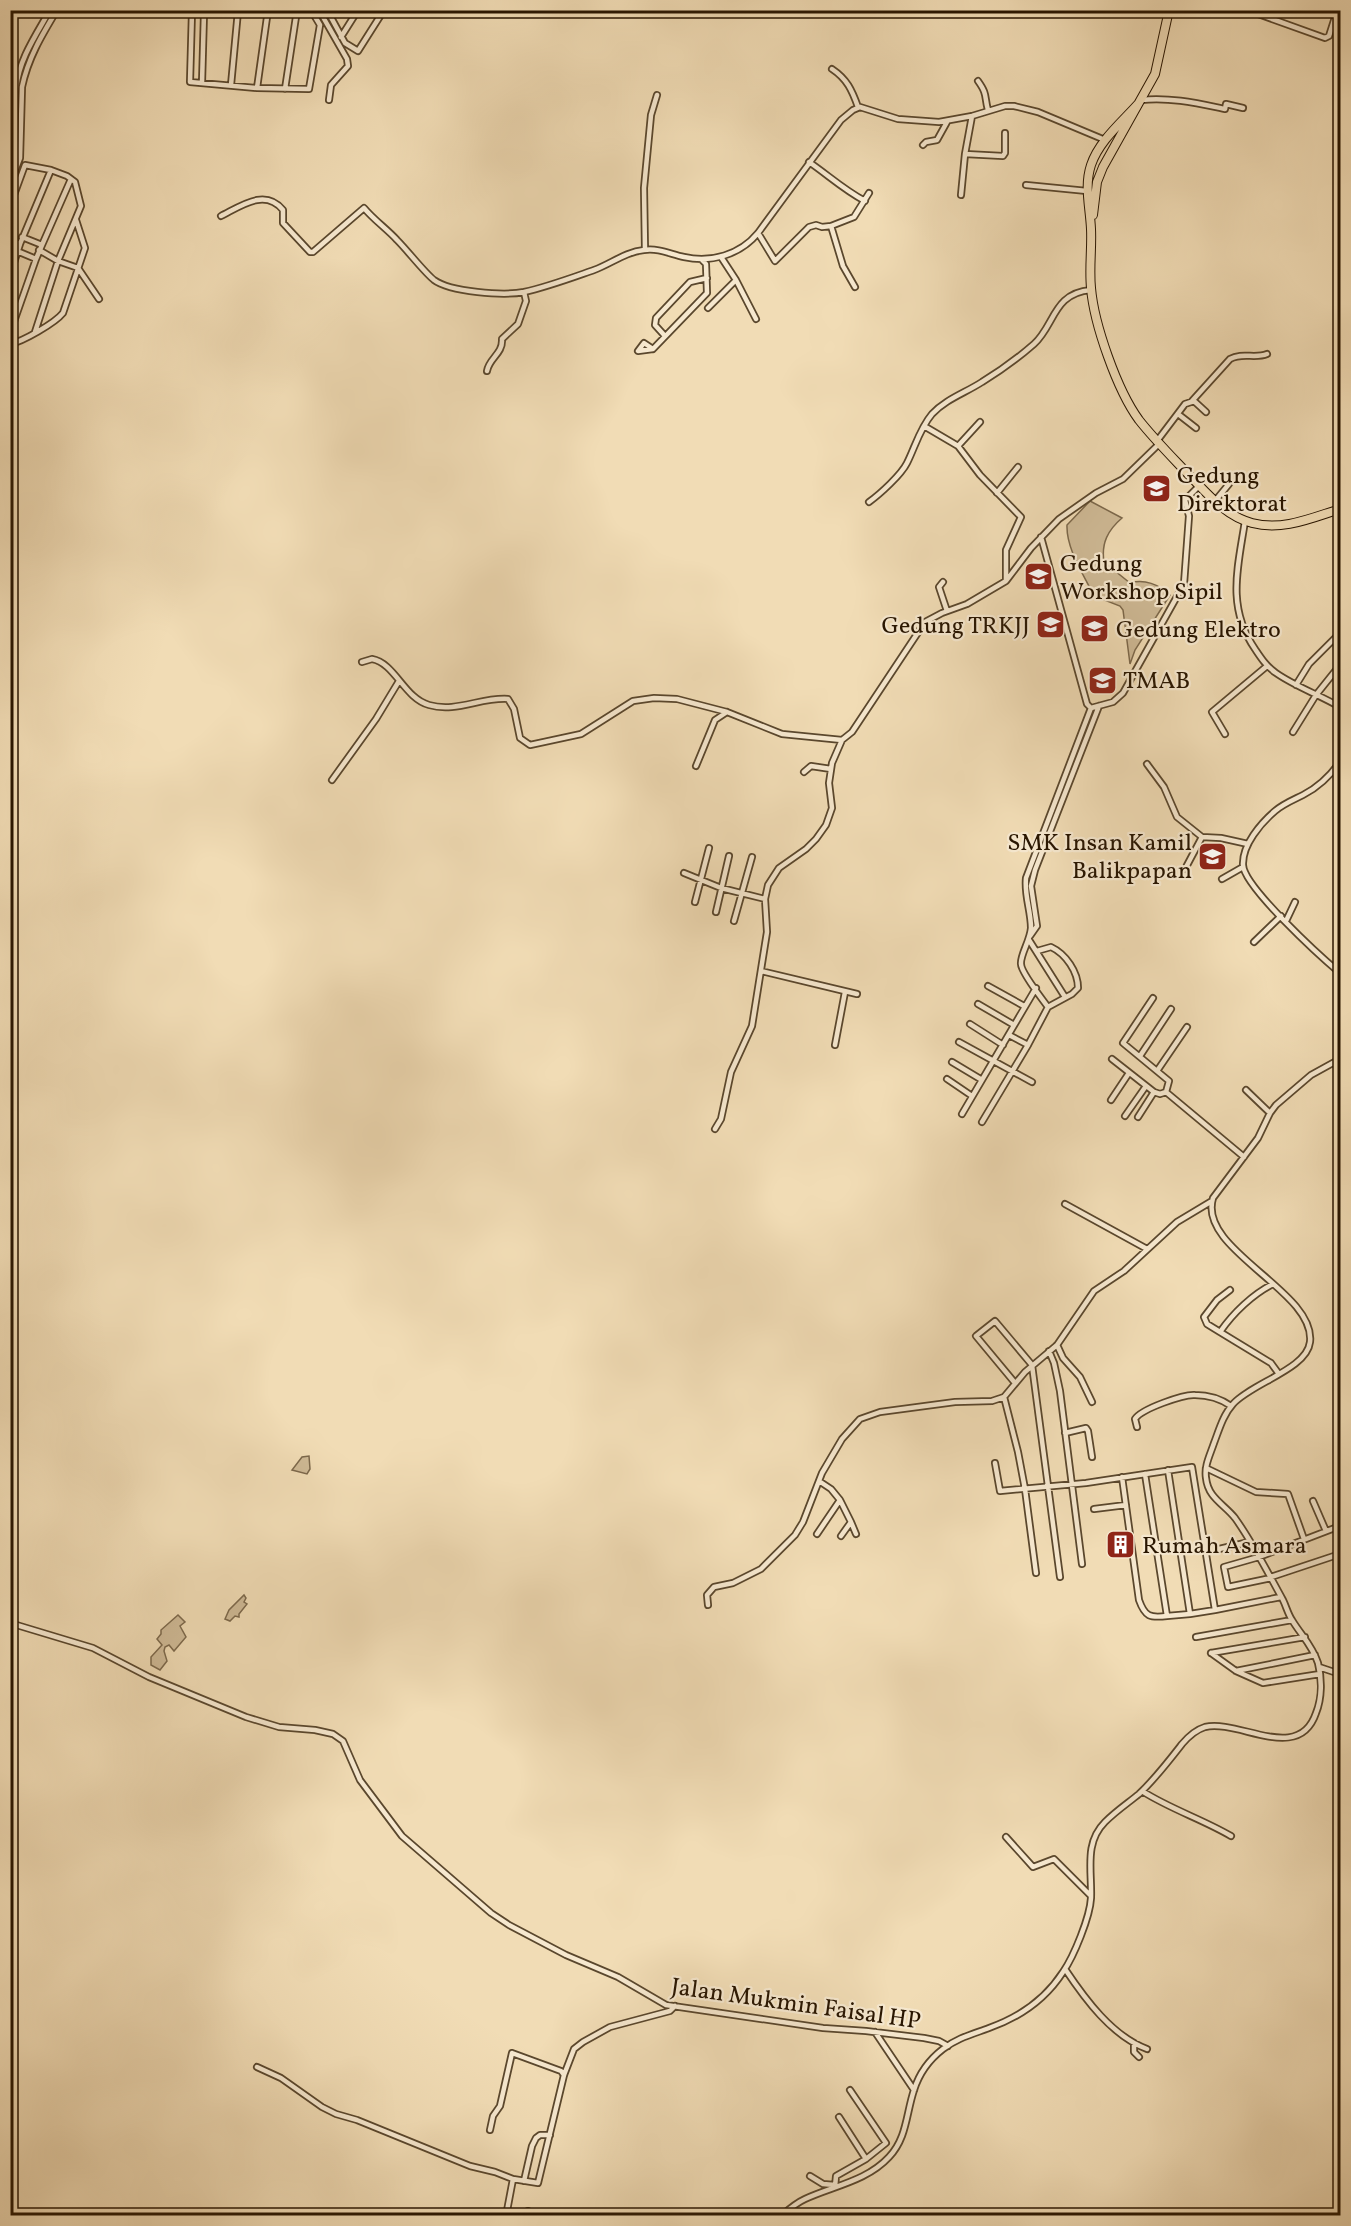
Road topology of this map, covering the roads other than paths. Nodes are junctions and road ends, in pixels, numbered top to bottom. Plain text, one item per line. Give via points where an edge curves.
1 (50, 10) edge
2 (57, 10) edge
3 (238, 10) edge
4 (268, 10) edge
5 (297, 10) edge
6 (311, 10) edge
7 (319, 10) edge
8 (327, 10) edge
9 (358, 10) edge
10 (384, 10) edge
11 (1169, 10) edge
12 (1246, 10) edge
13 (1337, 11) edge
14 (201, 12) edge
15 (341, 37) junction
16 (832, 69) dead end
17 (978, 81) dead end
18 (202, 83) junction
19 (231, 86) junction
20 (257, 88) junction
21 (285, 89) junction
22 (657, 94) dead end
23 (329, 100) dead end
24 (1139, 102) junction
25 (858, 107) junction
26 (1243, 108) dead end
27 (988, 110) junction
28 (972, 116) junction
29 (946, 122) junction
30 (1005, 133) dead end
31 (1105, 140) junction
32 (923, 145) dead end
33 (965, 154) junction
34 (808, 162) junction
35 (10, 168) edge
36 (51, 170) junction
37 (71, 178) junction
38 (10, 184) edge
39 (1026, 186) dead end
40 (1087, 191) junction
41 (869, 193) dead end
42 (961, 195) dead end
43 (865, 201) junction
44 (10, 206) edge
45 (221, 216) dead end
46 (75, 219) junction
47 (831, 226) junction
48 (1091, 229) junction
49 (758, 233) junction
50 (22, 237) junction
51 (10, 241) edge
52 (20, 244) junction
53 (40, 248) junction
54 (645, 250) junction
55 (17, 251) junction
56 (721, 257) junction
57 (36, 259) junction
58 (702, 260) junction
59 (58, 261) junction
60 (78, 268) junction
61 (10, 275) edge
62 (707, 278) junction
63 (736, 280) junction
64 (855, 287) dead end
65 (1091, 290) junction
66 (524, 291) junction
67 (99, 299) dead end
68 (708, 308) dead end
69 (756, 319) dead end
70 (35, 332) junction
71 (10, 333) edge
72 (665, 336) junction
73 (10, 344) edge
74 (652, 349) dead end
75 (1268, 354) dead end
76 (487, 371) dead end
77 (1192, 401) junction
78 (1206, 412) dead end
79 (1178, 414) junction
80 (980, 422) dead end
81 (924, 426) junction
82 (1196, 428) dead end
83 (1158, 443) junction
84 (958, 446) junction
85 (1018, 467) dead end
86 (1229, 484) dead end
87 (1199, 486) junction
88 (997, 493) junction
89 (1215, 501) junction
90 (869, 502) dead end
91 (1341, 509) edge
92 (1245, 521) junction
93 (1041, 537) junction
94 (1006, 581) junction
95 (942, 582) dead end
96 (947, 611) junction
97 (1341, 633) edge
98 (362, 662) dead end
99 (1341, 665) edge
100 (1267, 666) junction
101 (399, 681) junction
102 (1296, 685) junction
103 (1316, 695) junction
104 (1099, 706) junction
105 (1341, 707) edge
106 (1091, 708) junction
107 (727, 712) junction
108 (1293, 732) dead end
109 (1226, 734) dead end
110 (842, 740) junction
111 (1341, 762) edge
112 (1147, 764) dead end
113 (696, 766) dead end
114 (831, 769) junction
115 (804, 772) dead end
116 (332, 780) dead end
117 (1203, 837) junction
118 (1248, 844) junction
119 (709, 848) dead end
120 (729, 856) dead end
121 (752, 857) dead end
122 (1243, 867) junction
123 (1185, 869) dead end
124 (684, 873) dead end
125 (1222, 879) dead end
126 (701, 881) junction
127 (721, 888) junction
128 (742, 893) junction
129 (765, 899) junction
130 (695, 902) dead end
131 (1295, 902) dead end
132 (716, 912) dead end
133 (1281, 916) junction
134 (734, 921) dead end
135 (1286, 921) junction
136 (1030, 938) junction
137 (1254, 942) dead end
138 (1037, 951) junction
139 (761, 971) junction
140 (1341, 973) edge
141 (988, 986) dead end
142 (1036, 988) junction
143 (845, 992) junction
144 (857, 994) dead end
145 (1065, 997) junction
146 (1154, 998) dead end
147 (978, 1004) dead end
148 (1024, 1006) junction
149 (1048, 1007) junction
150 (1171, 1009) dead end
151 (970, 1024) dead end
152 (1014, 1025) junction
153 (1187, 1027) dead end
154 (1009, 1035) junction
155 (959, 1042) dead end
156 (1003, 1044) junction
157 (835, 1045) dead end
158 (1028, 1045) junction
159 (1140, 1056) junction
160 (1112, 1059) dead end
161 (1341, 1059) edge
162 (993, 1061) junction
163 (952, 1062) dead end
164 (1012, 1071) junction
165 (1157, 1071) junction
166 (1129, 1073) junction
167 (947, 1080) dead end
168 (982, 1080) junction
169 (1032, 1082) dead end
170 (1146, 1086) junction
171 (1246, 1090) dead end
172 (1154, 1092) junction
173 (1166, 1092) junction
174 (972, 1096) junction
175 (1111, 1100) dead end
176 (1270, 1113) junction
177 (962, 1114) dead end
178 (1125, 1116) dead end
179 (1138, 1117) dead end
180 (982, 1122) dead end
181 (716, 1129) dead end
182 (1244, 1157) junction
183 (1212, 1201) junction
184 (1065, 1203) dead end
185 (1147, 1249) junction
186 (1273, 1284) junction
187 (1230, 1290) dead end
188 (1220, 1332) junction
189 (1057, 1345) junction
190 (1049, 1351) junction
191 (1032, 1365) junction
192 (1279, 1374) junction
193 (1016, 1383) junction
194 (1004, 1397) junction
195 (1092, 1402) dead end
196 (1231, 1406) junction
197 (1137, 1427) dead end
198 (1065, 1433) junction
199 (1092, 1456) dead end
200 (995, 1464) dead end
201 (1206, 1468) junction
202 (1168, 1470) junction
203 (1144, 1474) junction
204 (1122, 1477) junction
205 (819, 1480) junction
206 (1071, 1485) junction
207 (1049, 1487) junction
208 (1025, 1489) junction
209 (840, 1500) junction
210 (1313, 1501) dead end
211 (1126, 1504) junction
212 (1094, 1509) dead end
213 (851, 1522) junction
214 (1341, 1526) edge
215 (1326, 1531) junction
216 (817, 1534) dead end
217 (856, 1534) dead end
218 (842, 1536) dead end
219 (1304, 1539) junction
220 (1249, 1542) junction
221 (1219, 1550) dead end
222 (1341, 1554) edge
223 (1259, 1557) junction
224 (1082, 1564) dead end
225 (1036, 1573) dead end
226 (1060, 1577) dead end
227 (1271, 1578) junction
228 (1281, 1597) junction
229 (708, 1605) dead end
230 (1215, 1610) junction
231 (1190, 1614) junction
232 (1167, 1616) junction
233 (1292, 1620) junction
234 (10, 1623) edge
235 (1197, 1637) dead end
236 (1305, 1637) junction
237 (1315, 1655) junction
238 (1319, 1667) junction
239 (1236, 1671) junction
240 (1320, 1674) junction
241 (1341, 1674) edge
242 (1142, 1791) junction
243 (1231, 1836) dead end
244 (1006, 1837) dead end
245 (1090, 1895) junction
246 (1065, 1969) junction
247 (675, 2006) junction
248 (875, 2032) junction
249 (1134, 2043) junction
250 (948, 2046) junction
251 (1147, 2049) dead end
252 (1139, 2057) dead end
253 (257, 2067) dead end
254 (564, 2075) junction
255 (850, 2090) dead end
256 (914, 2090) junction
257 (839, 2117) dead end
258 (490, 2130) dead end
259 (550, 2135) junction
260 (866, 2159) junction
261 (810, 2176) dead end
262 (513, 2179) junction
263 (524, 2181) junction
264 (835, 2186) junction
265 (506, 2216) edge
266 (781, 2216) edge

1 - 35 street via 31,42 19,74
2 - 38 street via 36,45 24,76 20,158
3 - 14 street
3 - 19 street
4 - 20 street
5 - 21 street
6 - 21 street via 320,25 309,89
7 - 23 street via 348,66 331,85
8 - 15 street
9 - 15 street
10 - 15 street via 358,51
11 - 24 highway via 1155,74
12 - 13 street via 1323,38 1329,37
14 - 18 street
14 - 18 street via 192,11 190,82
16 - 25 street via 849,85
17 - 27 street via 986,93
18 - 19 street
19 - 20 street
20 - 21 street
22 - 54 street via 651,115 644,188
24 - 26 street via 1159,98 1225,109 1226,105
24 - 31 highway
24 - 48 highway via 1100,173
25 - 29 street via 907,120
25 - 34 street via 841,120
27 - 28 street
27 - 31 street via 1005,106 1032,109
28 - 29 street
28 - 33 street
29 - 32 street via 937,140
30 - 33 street via 1003,156
31 - 40 highway via 1091,165
33 - 42 street
34 - 43 street
34 - 49 street
36 - 37 street
36 - 44 street via 26,165
36 - 50 street
37 - 46 street via 81,202
37 - 53 street
39 - 40 street
40 - 48 highway
41 - 43 street
43 - 47 street via 854,217
45 - 66 street via 258,198 273,202 283,210 283,223 313,252 364,208 439,283 473,290
46 - 59 street
46 - 60 street via 85,248
47 - 49 street via 809,227 775,261
47 - 64 street via 843,266
48 - 65 highway
49 - 56 street via 741,248
50 - 52 street
50 - 53 street
51 - 52 street
52 - 55 street
53 - 57 street
53 - 59 street
54 - 58 street via 658,249
54 - 66 street
55 - 57 street
55 - 61 street
56 - 58 street
56 - 63 street
57 - 71 street
58 - 62 street
59 - 60 street
59 - 70 street
60 - 67 street
60 - 70 street via 59,318
62 - 72 street via 707,293
62 - 72 street via 690,282 656,318 655,325
63 - 68 street
63 - 69 street
65 - 81 street via 1073,294 1053,313 1034,344 982,382 944,403
65 - 83 highway via 1118,380 1132,408
66 - 76 street via 526,301 518,324 504,336 502,349
70 - 73 street
72 - 74 street
75 - 77 street via 1230,359
77 - 78 street
77 - 79 street
79 - 82 street
79 - 83 street
80 - 84 street
81 - 84 street
81 - 90 street via 905,467
83 - 87 highway
83 - 93 street via 1130,474 1070,511
84 - 88 street
85 - 88 street
86 - 89 street
87 - 89 highway
87 - 104 street via 1185,500 1188,536 1180,592 1120,697
88 - 94 street via 1021,517 1006,550
89 - 92 highway
91 - 92 highway via 1293,525
92 - 100 street via 1237,606 1245,633
93 - 94 street
93 - 106 street
94 - 96 street
95 - 96 street via 939,587
96 - 110 street via 920,627 857,726
97 - 102 street via 1309,664
98 - 101 street via 376,659
99 - 103 street
100 - 102 street
100 - 109 street via 1212,712
101 - 107 street via 421,702 444,708 508,699 520,738 530,745 581,734 624,705 644,698 677,699
101 - 116 street
102 - 103 street
103 - 105 street
103 - 108 street
104 - 106 street
104 - 136 street via 1035,870 1031,886 1036,926
106 - 136 street via 1026,878
107 - 110 street via 782,734
107 - 113 street via 715,720
110 - 114 street
111 - 118 street via 1320,785 1275,811
112 - 117 street via 1164,787 1177,817
114 - 115 street via 811,766
114 - 129 street via 832,808 826,825 806,849 773,875
117 - 118 street
117 - 123 street
118 - 122 street
119 - 126 street
120 - 127 street
121 - 128 street
122 - 125 street
122 - 133 street via 1253,887
124 - 126 street
126 - 127 street
126 - 130 street
127 - 128 street
127 - 132 street
128 - 129 street
128 - 134 street
129 - 139 street via 767,932
131 - 135 street
133 - 135 street
133 - 137 street
135 - 140 street
136 - 138 street
136 - 142 street via 1021,967
138 - 145 street
138 - 145 street via 1056,949 1072,968 1078,988
139 - 143 street
139 - 181 street via 752,1026 731,1072
141 - 148 street
142 - 148 street
142 - 149 street
143 - 144 street
143 - 157 street
145 - 149 street
146 - 159 street via 1123,1043
147 - 152 street
148 - 152 street
149 - 158 street
150 - 159 street
151 - 156 street
152 - 154 street
153 - 165 street
154 - 156 street
154 - 158 street
155 - 162 street
156 - 162 street
158 - 164 street
159 - 165 street
160 - 166 street
161 - 176 street via 1311,1075
162 - 164 street
162 - 168 street
163 - 168 street
164 - 169 street
164 - 180 street
165 - 173 street via 1169,1081
166 - 170 street
166 - 175 street
167 - 174 street
168 - 174 street
170 - 172 street
170 - 178 street
171 - 176 street
172 - 173 street
172 - 179 street
173 - 182 street
174 - 177 street
176 - 182 street
182 - 183 street
183 - 185 street via 1177,1222
183 - 186 street via 1213,1219 1225,1236
184 - 185 street
185 - 189 street via 1094,1291
186 - 188 street via 1242,1308
186 - 192 street via 1302,1317 1310,1338 1304,1356
187 - 188 street via 1204,1317 1207,1324
188 - 192 street via 1271,1363
189 - 190 street
189 - 195 street
190 - 191 street
190 - 198 street via 1058,1377
191 - 193 street
191 - 193 street via 995,1321 976,1336
191 - 207 street
192 - 196 street
193 - 194 street
194 - 205 street via 864,1416 842,1439
194 - 208 street
196 - 197 street via 1216,1398 1191,1395 1142,1412 1136,1419
196 - 201 street
198 - 199 street via 1086,1428
198 - 206 street
200 - 208 street via 1000,1491
201 - 219 street via 1256,1492 1288,1494
201 - 220 street via 1210,1493 1232,1515
202 - 203 street
202 - 230 street via 1192,1467
202 - 231 street
203 - 204 street
203 - 232 street
204 - 206 street
204 - 211 street
205 - 209 street
205 - 229 street via 795,1535 761,1569 728,1585 714,1587 707,1595
206 - 207 street
206 - 224 street
207 - 208 street
207 - 226 street
208 - 225 street
209 - 213 street
209 - 216 street
210 - 215 street
211 - 212 street
211 - 232 street via 1142,1609 1151,1617
213 - 217 street
213 - 218 street
214 - 215 street
215 - 219 street
219 - 223 street
220 - 221 street
220 - 223 street
222 - 227 street
223 - 227 street
223 - 227 street via 1224,1567 1228,1587
227 - 228 street
228 - 230 street
228 - 233 street
230 - 231 street
231 - 232 street
233 - 235 street
233 - 236 street
234 - 247 street, Jalan Mukmin Faisal HP via 93,1648 149,1677 246,1717 279,1727 333,1734 343,1741 360,1780 402,1836 491,1913 566,1955 618,1977 657,2002
236 - 237 street
236 - 239 street via 1211,1653
237 - 238 street
237 - 239 street
238 - 240 street
238 - 241 street
239 - 240 street via 1263,1683
240 - 242 street via 1317,1712 1300,1733 1277,1737 1224,1726 1204,1728 1187,1738
242 - 243 street
242 - 245 street via 1104,1823 1094,1838
244 - 245 street via 1033,1867 1054,1859
245 - 246 street via 1078,1942
246 - 249 street via 1090,2005
246 - 250 street via 1034,2005 1012,2019
247 - 248 street, Jalan Mukmin Faisal HP
247 - 254 street via 670,2011 610,2028 584,2042 570,2055
248 - 250 street, Jalan Mukmin Faisal HP via 935,2040
248 - 256 street
249 - 251 street
249 - 252 street via 1134,2052
250 - 256 street via 928,2065
253 - 262 street via 336,2114
254 - 258 street via 512,2053 500,2106
254 - 259 street
255 - 260 street via 886,2143
256 - 264 street via 903,2134 887,2160 861,2178
257 - 260 street
259 - 263 street via 540,2135 534,2141
259 - 263 street via 538,2183
260 - 264 street via 836,2176
261 - 264 street
262 - 263 street
262 - 265 street
264 - 266 street via 805,2199

